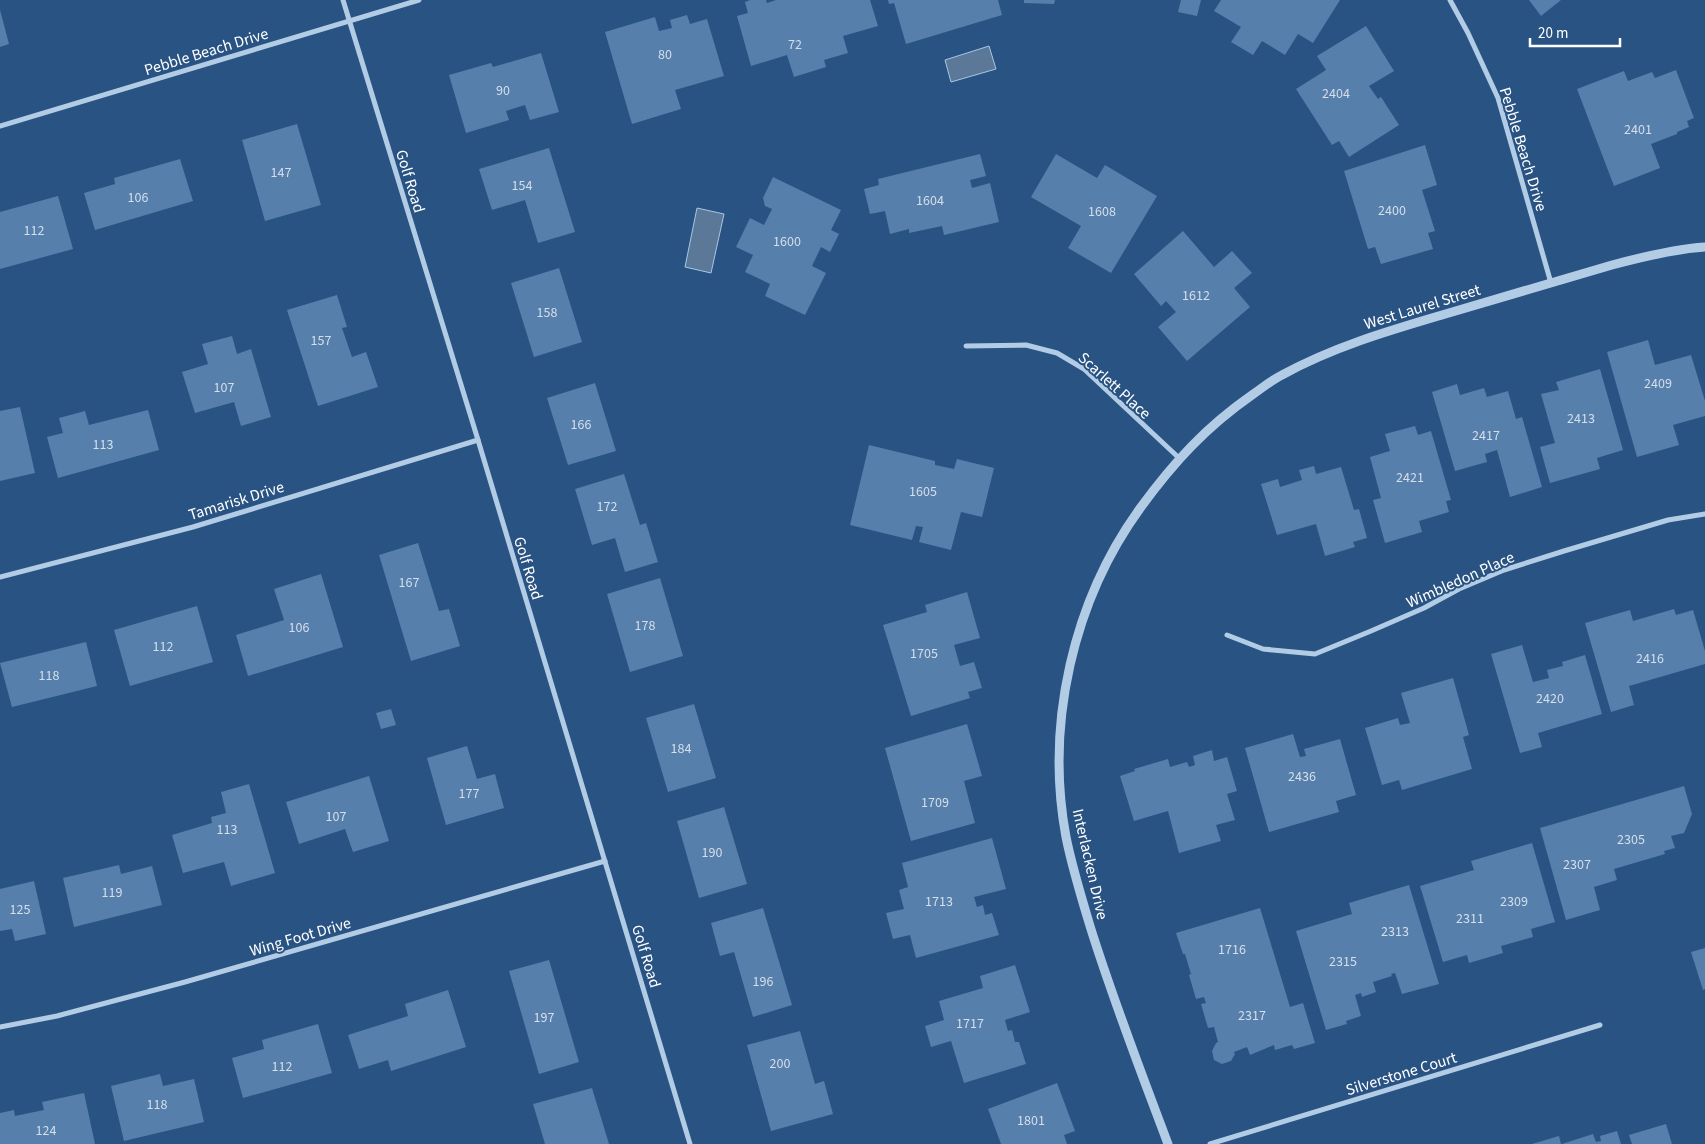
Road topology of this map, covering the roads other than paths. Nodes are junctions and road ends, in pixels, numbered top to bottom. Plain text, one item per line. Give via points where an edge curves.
1 (343, 0) edge
2 (420, 0) edge
3 (1450, 0) edge
4 (349, 22) junction
5 (0, 126) edge
6 (1705, 248) edge
7 (1551, 283) junction
8 (966, 346) dead end
9 (478, 440) junction
10 (1179, 458) junction
11 (1705, 514) edge
12 (0, 577) edge
13 (1227, 635) dead end
14 (605, 861) junction
15 (1600, 1025) dead end
16 (0, 1027) edge
17 (690, 1144) edge
18 (1168, 1144) edge
19 (1210, 1144) edge

1 - 4 street, Golf Road
2 - 4 street, Pebble Beach Drive
3 - 7 street, Pebble Beach Drive via 1498,98
4 - 5 street, Pebble Beach Drive
4 - 9 street, Golf Road
6 - 7 street, West Laurel Street via 1637,258
7 - 10 street, West Laurel Street via 1374,336 1281,375 1226,413
8 - 10 street, Scarlett Place via 1026,345 1057,353 1084,369
9 - 12 street, Tamarisk Drive via 193,526
9 - 14 street, Golf Road
10 - 18 street, Interlacken Drive via 1127,526 1089,600 1073,652 1059,760 1066,836 1076,879 1106,978
11 - 13 street, Wimbledon Place via 1668,520 1504,570 1371,632 1315,654 1263,649
14 - 16 street, Wing Foot Drive via 185,982 57,1016
14 - 17 street, Golf Road
15 - 19 street, Silverstone Court

